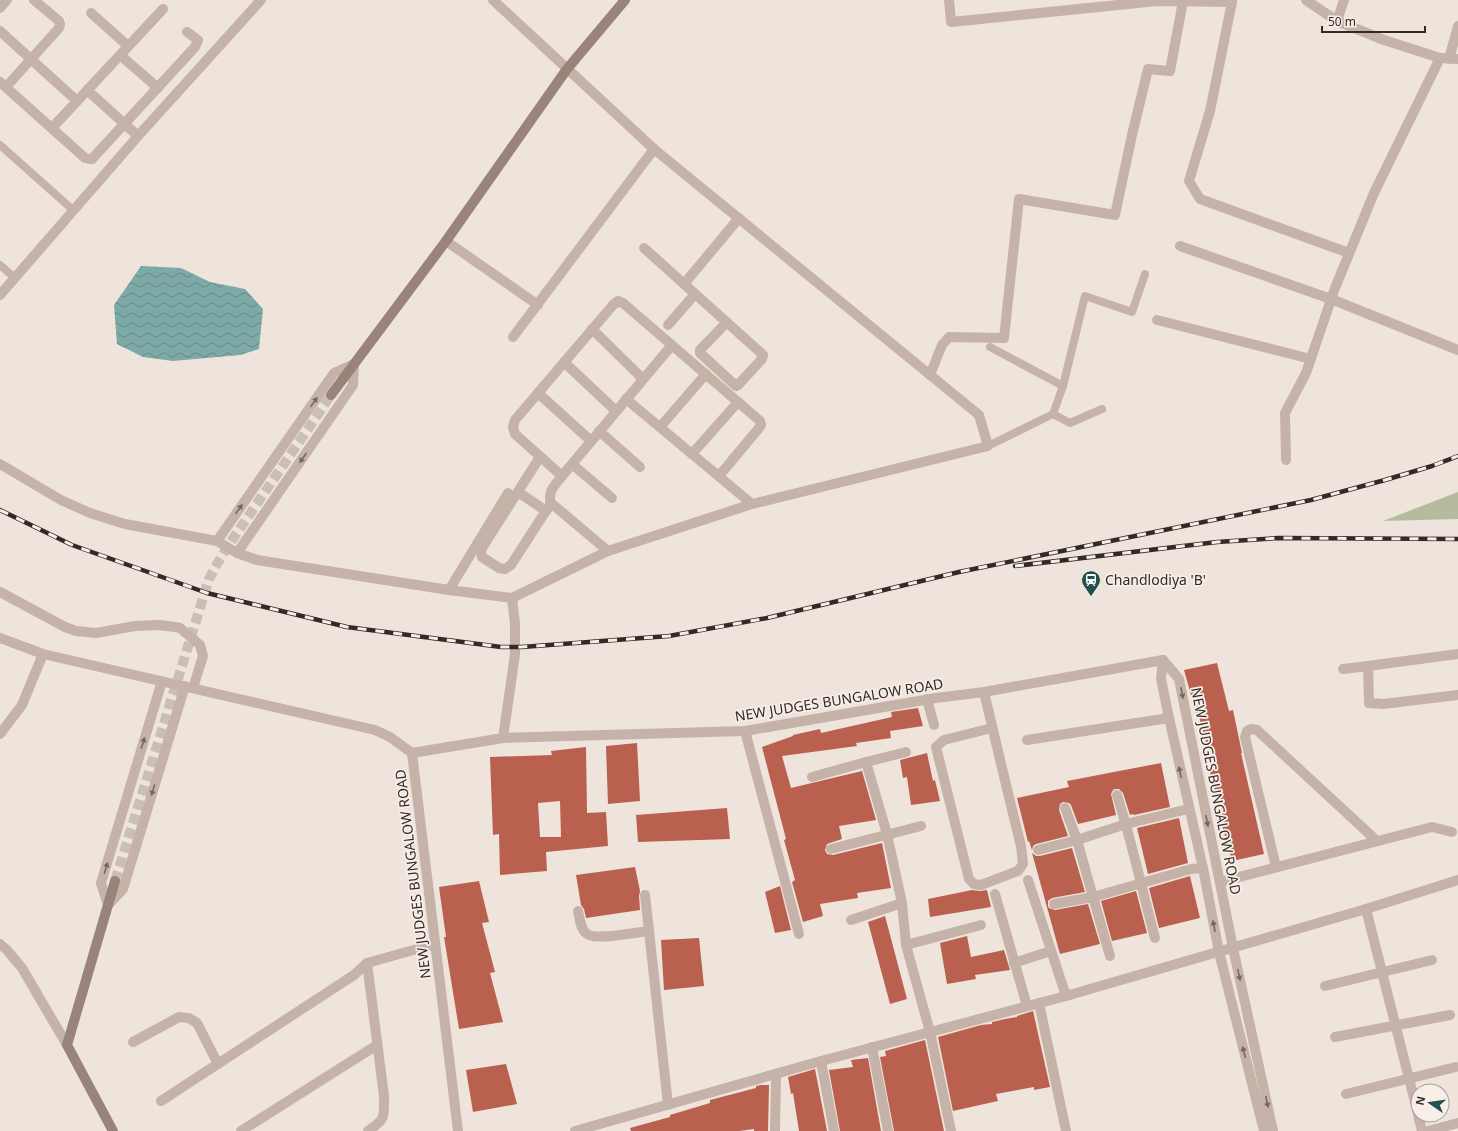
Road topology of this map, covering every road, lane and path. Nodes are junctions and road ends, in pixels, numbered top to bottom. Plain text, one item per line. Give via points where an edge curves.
1 (7, 0) edge
2 (34, 0) edge
3 (261, 0) edge
4 (493, 0) edge
5 (626, 0) edge
6 (949, 0) edge
7 (1306, 0) edge
8 (1344, 0) edge
9 (1183, 1) edge
10 (1232, 1) edge
11 (0, 8) edge
12 (163, 9) dead end
13 (91, 13) dead end
14 (1337, 21) junction
15 (1458, 26) edge
16 (0, 31) edge
17 (187, 32) dead end
18 (128, 46) junction
19 (120, 55) junction
20 (1449, 58) edge
21 (31, 60) junction
22 (567, 69) junction
23 (3, 84) edge
24 (158, 88) junction
25 (87, 90) junction
26 (77, 102) junction
27 (125, 124) junction
28 (52, 128) junction
29 (138, 136) junction
30 (0, 144) edge
31 (654, 148) junction
32 (73, 210) junction
33 (739, 218) junction
34 (446, 241) junction
35 (1180, 246) dead end
36 (644, 248) dead end
37 (1349, 253) junction
38 (0, 265) edge
39 (1145, 274) dead end
40 (15, 278) junction
41 (684, 284) junction
42 (695, 294) junction
43 (0, 295) edge
44 (1332, 299) junction
45 (538, 305) junction
46 (1157, 320) dead end
47 (727, 322) junction
48 (668, 325) dead end
49 (592, 329) junction
50 (513, 337) dead end
51 (672, 345) junction
52 (990, 347) dead end
53 (1458, 350) edge
54 (1311, 359) junction
55 (564, 362) junction
56 (354, 364) junction
57 (706, 374) junction
58 (930, 375) junction
59 (643, 379) junction
60 (1063, 386) junction
61 (538, 393) junction
62 (331, 395) tunnel mouth
63 (626, 399) junction
64 (738, 402) junction
65 (1102, 409) dead end
66 (616, 411) junction
67 (1053, 414) junction
68 (660, 427) junction
69 (599, 432) junction
70 (591, 441) junction
71 (988, 446) junction
72 (692, 454) junction
73 (540, 457) junction
74 (1286, 460) dead end
75 (0, 464) edge
76 (572, 464) junction
77 (640, 467) dead end
78 (562, 476) junction
79 (719, 476) junction
80 (513, 492) junction
81 (612, 498) dead end
82 (752, 504) junction
83 (549, 507) junction
84 (217, 541) junction
85 (608, 551) junction
86 (237, 553) junction
87 (449, 590) junction
88 (0, 592) edge
89 (512, 598) junction
90 (0, 638) edge
91 (43, 654) junction
92 (1458, 654) edge
93 (1163, 660) junction
94 (1368, 666) junction
95 (1343, 669) dead end
96 (162, 681) junction
97 (189, 687) junction
98 (984, 692) junction
99 (1458, 695) edge
100 (927, 699) junction
101 (1169, 718) junction
102 (934, 725) dead end
103 (992, 728) junction
104 (745, 731) junction
105 (0, 734) edge
106 (503, 738) junction
107 (1027, 740) dead end
108 (906, 752) dead end
109 (412, 753) junction
110 (866, 762) junction
111 (812, 777) dead end
112 (1117, 795) dead end
113 (1065, 808) dead end
114 (1188, 809) junction
115 (1126, 824) junction
116 (921, 826) dead end
117 (1452, 832) dead end
118 (887, 834) junction
119 (1077, 840) junction
120 (1377, 841) junction
121 (831, 849) dead end
122 (1038, 850) dead end
123 (1276, 867) junction
124 (1203, 868) junction
125 (1028, 880) dead end
126 (1458, 880) edge
127 (115, 881) tunnel mouth
128 (1220, 882) junction
129 (1140, 883) junction
130 (995, 894) dead end
131 (646, 895) dead end
132 (1093, 897) junction
133 (902, 903) junction
134 (1054, 904) dead end
135 (108, 905) junction
136 (1366, 909) junction
137 (578, 911) dead end
138 (851, 920) dead end
139 (981, 925) dead end
140 (649, 931) junction
141 (799, 934) dead end
142 (1155, 938) dead end
143 (0, 944) edge
144 (435, 944) junction
145 (906, 945) junction
146 (1233, 948) junction
147 (1051, 951) junction
148 (1219, 952) junction
149 (1110, 956) dead end
150 (1432, 960) dead end
151 (367, 963) junction
152 (1014, 963) junction
153 (1382, 973) junction
154 (1324, 986) dead end
155 (1066, 996) junction
156 (1039, 1003) junction
157 (1027, 1006) junction
158 (1450, 1015) dead end
159 (1396, 1026) junction
160 (930, 1032) junction
161 (1335, 1037) dead end
162 (133, 1042) dead end
163 (67, 1045) junction
164 (377, 1045) junction
165 (872, 1047) junction
166 (821, 1061) junction
167 (218, 1064) junction
168 (1456, 1067) dead end
169 (776, 1074) junction
170 (1409, 1078) junction
171 (1410, 1083) edge
172 (1346, 1094) dead end
173 (161, 1101) dead end
174 (668, 1105) junction
175 (1458, 1123) edge
176 (112, 1131) edge
177 (241, 1131) edge
178 (368, 1131) edge
179 (458, 1131) edge
180 (575, 1131) edge
181 (775, 1131) edge
182 (834, 1131) edge
183 (888, 1131) edge
184 (951, 1131) edge
185 (1066, 1131) edge
186 (1264, 1131) edge
187 (1274, 1131) edge
188 (1428, 1131) edge

1 - 11 street
2 - 21 street via 60,24
3 - 29 street
4 - 22 street
5 - 22 street
6 - 9 street via 951,22 1157,1
7 - 14 street
8 - 14 street
9 - 10 street
9 - 58 street via 1170,71 1148,69 1116,216 1019,199 1004,338 949,337 942,345
10 - 37 street via 1210,111 1189,181 1200,199
12 - 18 street
13 - 18 street
14 - 20 street via 1384,40
15 - 20 street
16 - 21 street
17 - 24 street via 198,40 195,48
18 - 19 street
19 - 24 street
19 - 25 street
20 - 37 street via 1374,193
21 - 23 street
21 - 26 street
22 - 31 street
22 - 34 street
23 - 28 street
24 - 27 street
25 - 26 street
25 - 27 street
26 - 28 street
27 - 28 street via 92,159 85,158
27 - 29 street
29 - 32 street
30 - 32 lane
31 - 33 street
31 - 45 street
32 - 40 street
33 - 41 street
33 - 58 street
34 - 45 street
34 - 56 street
35 - 44 street
36 - 41 street
37 - 44 street
38 - 40 lane
39 - 60 lane via 1132,312 1085,296
40 - 43 street
41 - 42 street
42 - 47 street
42 - 48 street
44 - 53 street
44 - 54 street
45 - 50 street
46 - 54 street
47 - 47 street via 762,355 762,359 736,386 700,354 700,350
49 - 51 street via 618,301
49 - 55 street
49 - 59 street
51 - 57 street
51 - 59 street
52 - 60 lane
54 - 74 street via 1285,413
55 - 61 street
55 - 66 street
56 - 62 street
84 -> 56 street via 334,373
56 -> 86 street via 353,385
57 - 64 street
57 - 68 street
58 - 71 street via 979,415
59 - 63 street
60 - 67 lane
61 - 70 street
61 - 73 street via 515,420 513,427 515,434
63 - 66 street
63 - 68 street
64 - 72 street
64 - 79 street via 760,421 761,425
65 - 67 lane via 1070,423
66 - 69 street
67 - 71 lane
68 - 72 street
69 - 70 street
69 - 77 street
70 - 76 street
71 - 82 street
72 - 79 street
73 - 78 street
73 - 80 street
75 - 84 street via 61,500 90,513 125,524
76 - 78 street
76 - 81 street
78 - 83 street via 551,490
79 - 82 street
80 - 83 street
80 - 83 street via 481,553 482,557 499,568 505,569 511,565
80 - 87 street
82 - 85 street
83 - 85 street
84 - 86 street
85 - 89 street
86 - 87 street via 257,560
87 - 89 street
88 - 97 street via 76,631 96,633 135,626 159,625 180,628 200,645 203,656
89 - 106 street via 515,654
90 - 91 street
91 - 96 street
91 - 105 street via 22,705
92 - 94 street
93 - 98 street, NEW JUDGES BUNGALOW ROAD
93 - 101 street via 1160,680
93 -> 128 street, NEW JUDGES BUNGALOW ROAD via 1179,679
94 - 95 street
94 - 99 street via 1368,704
96 - 97 street
135 -> 96 street via 101,883
97 - 109 street via 375,730
97 -> 135 street via 123,889
98 - 100 street, NEW JUDGES BUNGALOW ROAD
98 - 103 street
100 - 102 street
100 - 104 street, NEW JUDGES BUNGALOW ROAD
101 - 107 street
114 -> 101 street
103 - 103 street via 944,740 936,747 969,879 974,884 981,885 1018,871 1023,864 1021,846
104 - 106 street, NEW JUDGES BUNGALOW ROAD
104 - 141 street
106 - 109 street, NEW JUDGES BUNGALOW ROAD
108 - 110 street
109 - 144 street, NEW JUDGES BUNGALOW ROAD
110 - 111 street
110 - 118 street
112 - 115 street
113 - 119 street
114 - 115 street
114 - 124 street
115 - 119 street
115 - 129 street
116 - 118 street
117 - 120 street via 1432,827
118 - 121 street
118 - 133 street
119 - 122 street
119 - 132 street
120 - 123 street
120 - 123 street via 1257,730 1251,729 1245,737
123 - 128 street
124 - 129 street
148 -> 124 street
125 - 147 street
126 - 136 street
127 - 135 street
128 - 146 street, NEW JUDGES BUNGALOW ROAD
129 - 132 street
129 - 142 street
130 - 152 street
131 - 140 street
132 - 134 street
132 - 149 street
133 - 138 street
133 - 145 street
135 - 163 street
136 - 146 street
136 - 153 street
137 - 140 street via 582,928 588,935 598,937
139 - 145 street
140 - 174 street
143 - 163 street via 22,968
144 - 151 street
144 - 179 street, NEW JUDGES BUNGALOW ROAD
145 - 160 street
146 - 148 street
146 -> 187 street, NEW JUDGES BUNGALOW ROAD
147 - 152 street
147 - 155 street
148 - 155 street
186 -> 148 street
150 - 153 street
151 - 164 street
151 - 167 street via 354,976
152 - 157 street
153 - 154 street
153 - 159 street
155 - 156 street
156 - 157 street
156 - 185 street
157 - 160 street
158 - 159 street
159 - 161 street
159 - 170 street
160 - 165 street
160 - 184 street
162 - 167 street via 179,1017 189,1018 197,1023
163 - 176 street
164 - 177 street
164 - 178 street via 384,1115 381,1123
165 - 166 street
165 - 183 street
166 - 169 street
166 - 182 street
167 - 173 street
168 - 170 street
169 - 174 street
169 - 181 street
170 - 171 street
170 - 172 street
174 - 180 street
175 - 188 street

